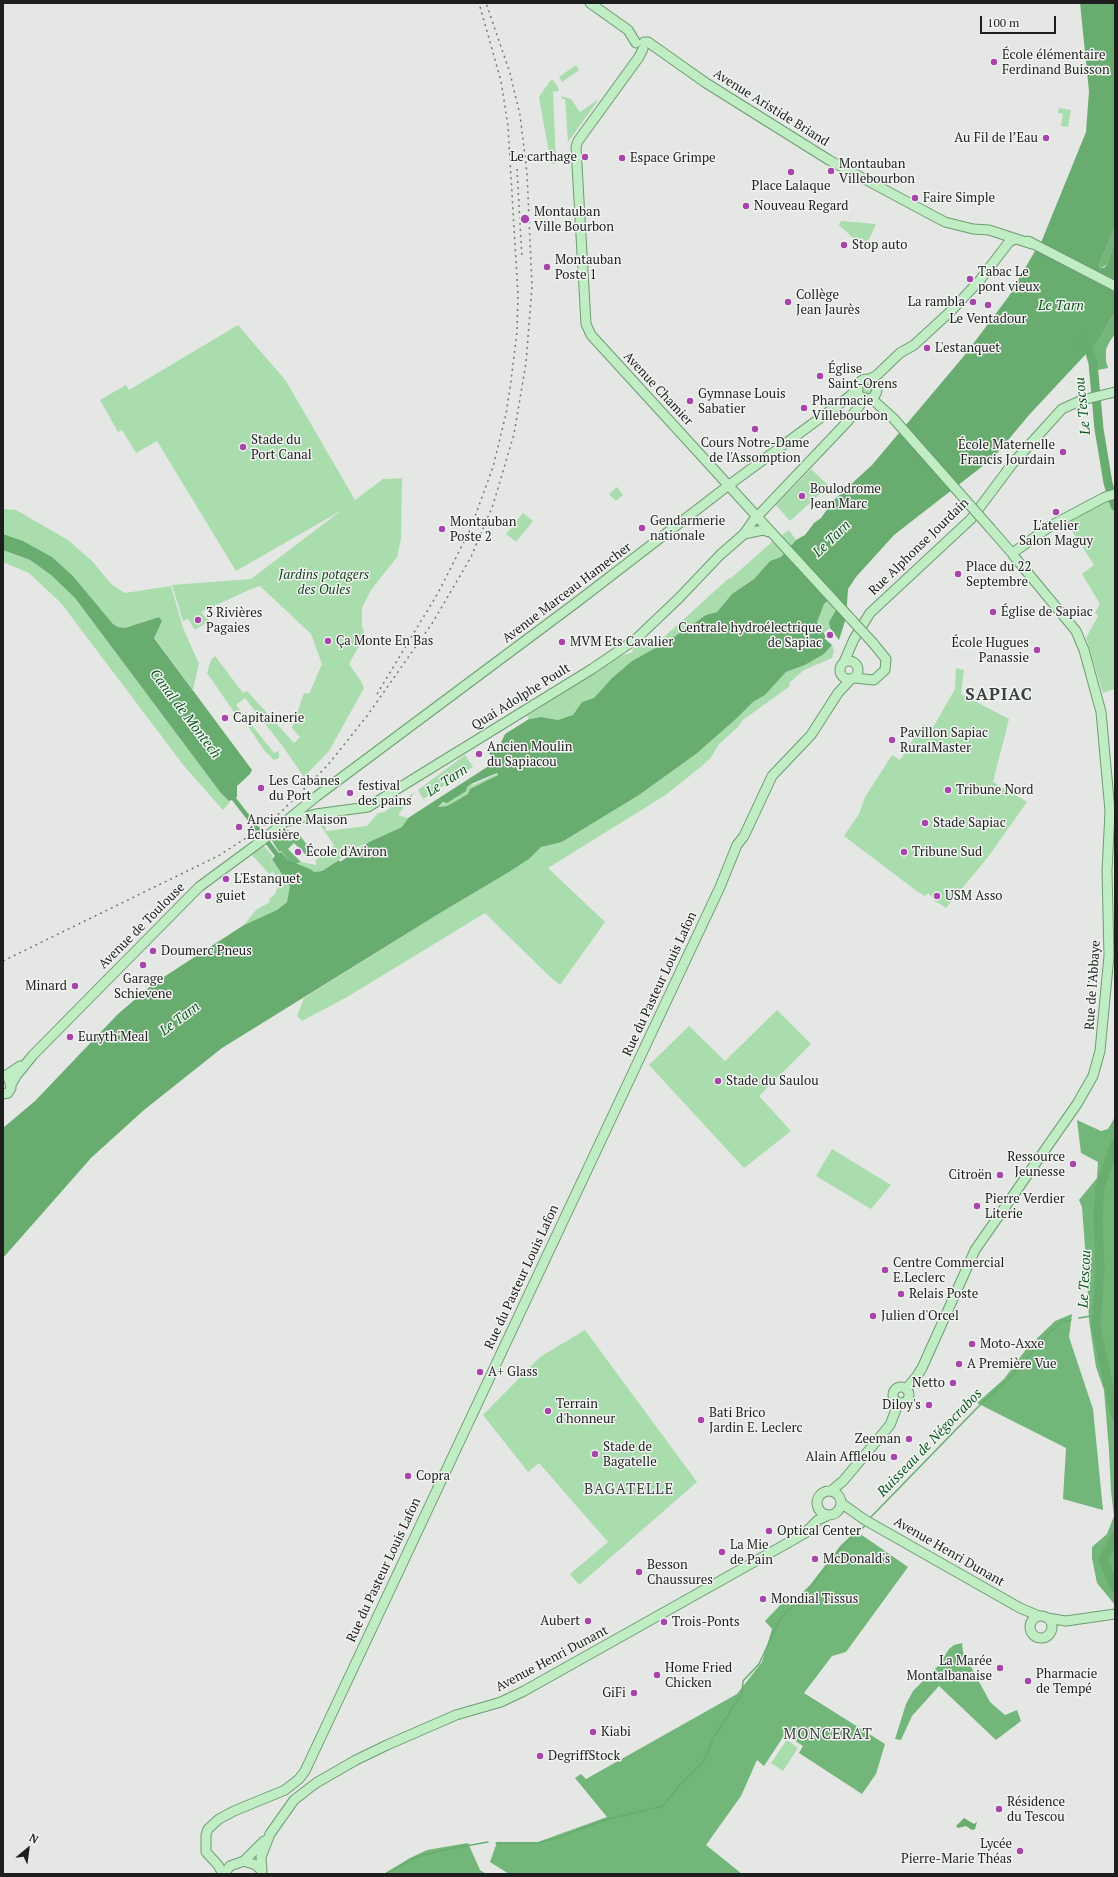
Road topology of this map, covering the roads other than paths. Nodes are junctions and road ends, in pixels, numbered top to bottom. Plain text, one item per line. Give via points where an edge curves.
1 (590, 3) edge
2 (643, 45) junction
3 (989, 230) junction
4 (1016, 236) junction
5 (1003, 251) junction
6 (1115, 286) edge
7 (858, 389) junction
8 (872, 390) junction
9 (1112, 392) edge
10 (729, 485) junction
11 (1115, 494) edge
12 (757, 516) junction
13 (772, 533) junction
14 (744, 534) junction
15 (1013, 553) junction
16 (854, 639) junction
17 (844, 662) junction
18 (857, 666) junction
19 (841, 674) junction
20 (879, 676) junction
21 (852, 678) junction
22 (838, 693) junction
23 (317, 796) junction
24 (320, 814) junction
25 (279, 826) junction
26 (33, 1055) junction
27 (4, 1076) edge
28 (11, 1085) junction
29 (3, 1094) edge
30 (843, 1481) junction
31 (831, 1491) junction
32 (840, 1501) junction
33 (818, 1507) junction
34 (831, 1514) junction
35 (865, 1520) junction
36 (810, 1528) junction
37 (1020, 1608) junction
38 (1111, 1614) edge
39 (1043, 1617) junction
40 (1066, 1621) junction
41 (1030, 1624) junction
42 (1050, 1631) junction
43 (270, 1834) junction
44 (206, 1841) junction
45 (239, 1862) junction
46 (263, 1872) edge
47 (223, 1874) edge

1 - 2 main road, Avenue Aristide Briand via 620,24
2 - 3 main road, Avenue Aristide Briand via 829,160 945,222
2 - 10 main road, Avenue Chamier via 635,62 576,147 585,320 591,335
3 - 4 main road, Avenue Aristide Briand via 998,229
3 - 5 main road via 1001,240
4 - 5 main road
4 - 6 main road, Avenue Aristide Briand
5 - 8 main road via 952,310 914,345 905,358
7 - 8 main road, Rue de l'Abbaye via 859,394
7 - 8 main road, Avenue Marceau Hamecher via 860,382
7 - 10 main road, Avenue Marceau Hamecher
8 - 12 main road, Quai Adolphe Poult via 848,421
8 - 15 main road, Rue de l'Abbaye, bridge via 890,408 893,418
9 - 16 main road, Rue Alphonse Jourdain via 1082,400 1062,409 1013,463 971,519 870,613
10 - 12 main road, Avenue Chamier
10 - 23 main road, Avenue Marceau Hamecher
11 - 15 main road via 1052,525
12 - 13 main road, Avenue Chamier
12 - 14 main road, Quai Adolphe Poult
13 - 14 main road via 763,530
13 - 20 main road, Avenue Chamier, bridge via 886,659 884,670
14 - 24 main road, Quai Adolphe Poult via 636,639 611,657 372,805
15 - 30 main road, Rue de l'Abbaye via 1076,631 1101,712 1110,811 1107,871 1109,956 1102,1043 1098,1063 1087,1088 975,1250 922,1368 906,1389 908,1398 904,1402 899,1402 890,1425
16 - 17 main road, Rue Alphonse Jourdain
16 - 18 main road
17 - 18 main road via 848,660
17 - 19 main road via 840,668
18 - 20 main road via 868,676
18 - 21 main road via 857,676
19 - 21 main road via 846,679
19 - 22 main road, Rue du Pasteur Louis Lafon
20 - 21 main road via 871,680
21 - 22 main road, Rue du Pasteur Louis Lafon
22 - 44 main road, Rue du Pasteur Louis Lafon via 811,735 772,776 744,836 737,845 720,887 305,1771 285,1790 219,1819 208,1829
23 - 24 main road via 312,803 314,811
23 - 25 main road, Avenue Marceau Hamecher
24 - 25 main road, Quai Adolphe Poult via 297,818
25 - 26 main road, Avenue de Toulouse via 199,887
26 - 27 main road, Avenue de Toulouse
26 - 28 main road, Avenue de Toulouse
27 - 28 main road via 10,1080
28 - 29 main road, Avenue de Toulouse via 10,1090
30 - 31 main road
30 - 32 main road
31 - 32 main road
31 - 33 main road via 821,1495 817,1502
32 - 34 main road via 838,1510
32 - 35 main road, Avenue Henri Dunant
33 - 34 main road via 822,1513
33 - 36 main road
34 - 35 main road, Avenue Henri Dunant
34 - 36 main road, Avenue Henri Dunant via 818,1520
35 - 37 main road, Avenue Henri Dunant
36 - 43 main road, Avenue Henri Dunant via 793,1540 507,1699 439,1722 356,1760 302,1792 286,1809
37 - 39 main road, Avenue Henri Dunant
37 - 41 main road, Avenue Henri Dunant
38 - 40 main road, Avenue Henri Dunant
39 - 40 main road, Avenue Henri Dunant
39 - 41 main road via 1033,1620
39 - 42 main road via 1051,1626
40 - 42 main road, Avenue Henri Dunant
41 - 42 main road via 1036,1636 1045,1636
43 - 45 main road, Avenue Henri Dunant via 255,1852
43 - 46 main road, Avenue Henri Dunant via 261,1857
44 - 45 main road via 216,1858 224,1862
44 - 47 main road via 208,1856
45 - 46 main road via 250,1862
45 - 47 main road, Avenue Henri Dunant via 230,1866

